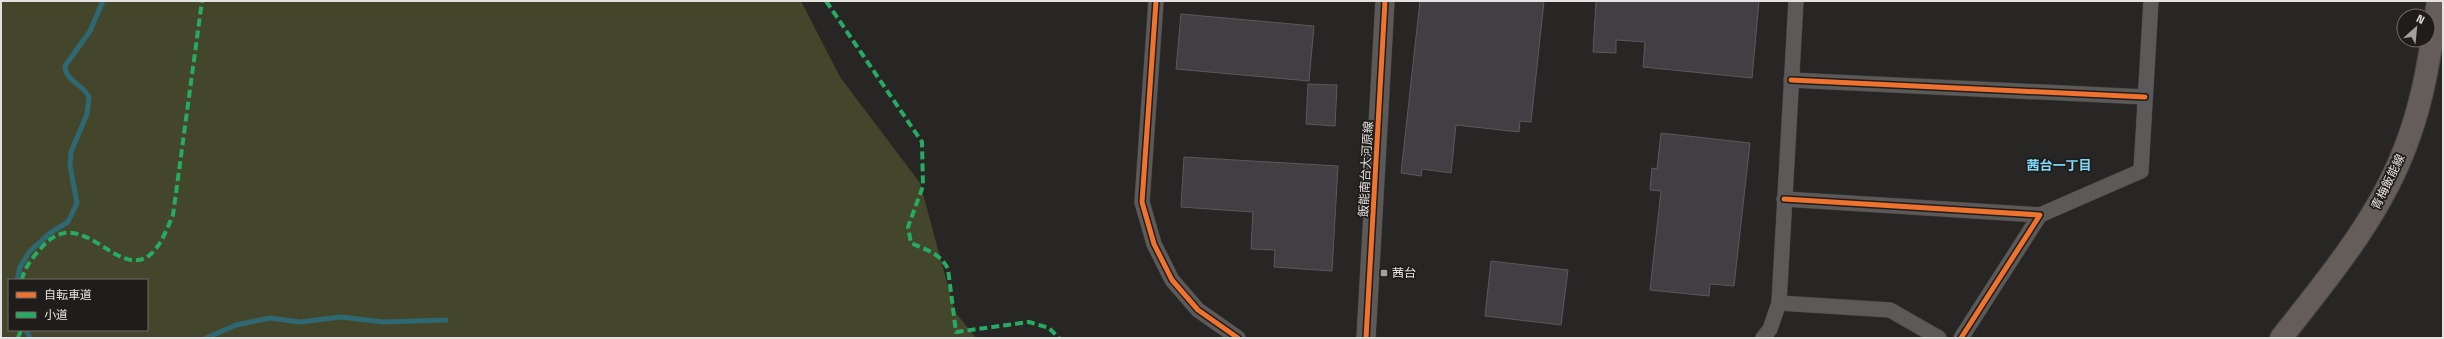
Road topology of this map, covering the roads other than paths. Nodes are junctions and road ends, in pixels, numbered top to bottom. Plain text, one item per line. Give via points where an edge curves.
1 (1156, 1) edge
2 (1385, 1) edge
3 (1796, 1) edge
4 (2151, 1) edge
5 (2438, 1) edge
6 (1791, 80) junction
7 (2145, 97) junction
8 (1784, 199) junction
9 (2040, 215) junction
10 (1779, 303) junction
11 (1238, 338) edge
12 (1366, 338) edge
13 (1763, 338) edge
14 (1939, 338) edge
15 (1961, 338) edge
16 (2281, 338) edge

1 - 11 street via 1142,202 1154,244 1172,280 1198,310
2 - 12 street, 飯能南台大河原線
3 - 6 street
4 - 7 street
5 - 16 main road, 青梅飯能線 via 2424,88 2409,138 2391,179 2338,267
6 - 7 street
6 - 8 street
7 - 9 street via 2141,171
8 - 9 street
8 - 10 street
9 - 15 street
10 - 13 street via 1770,329
10 - 14 street via 1890,310

